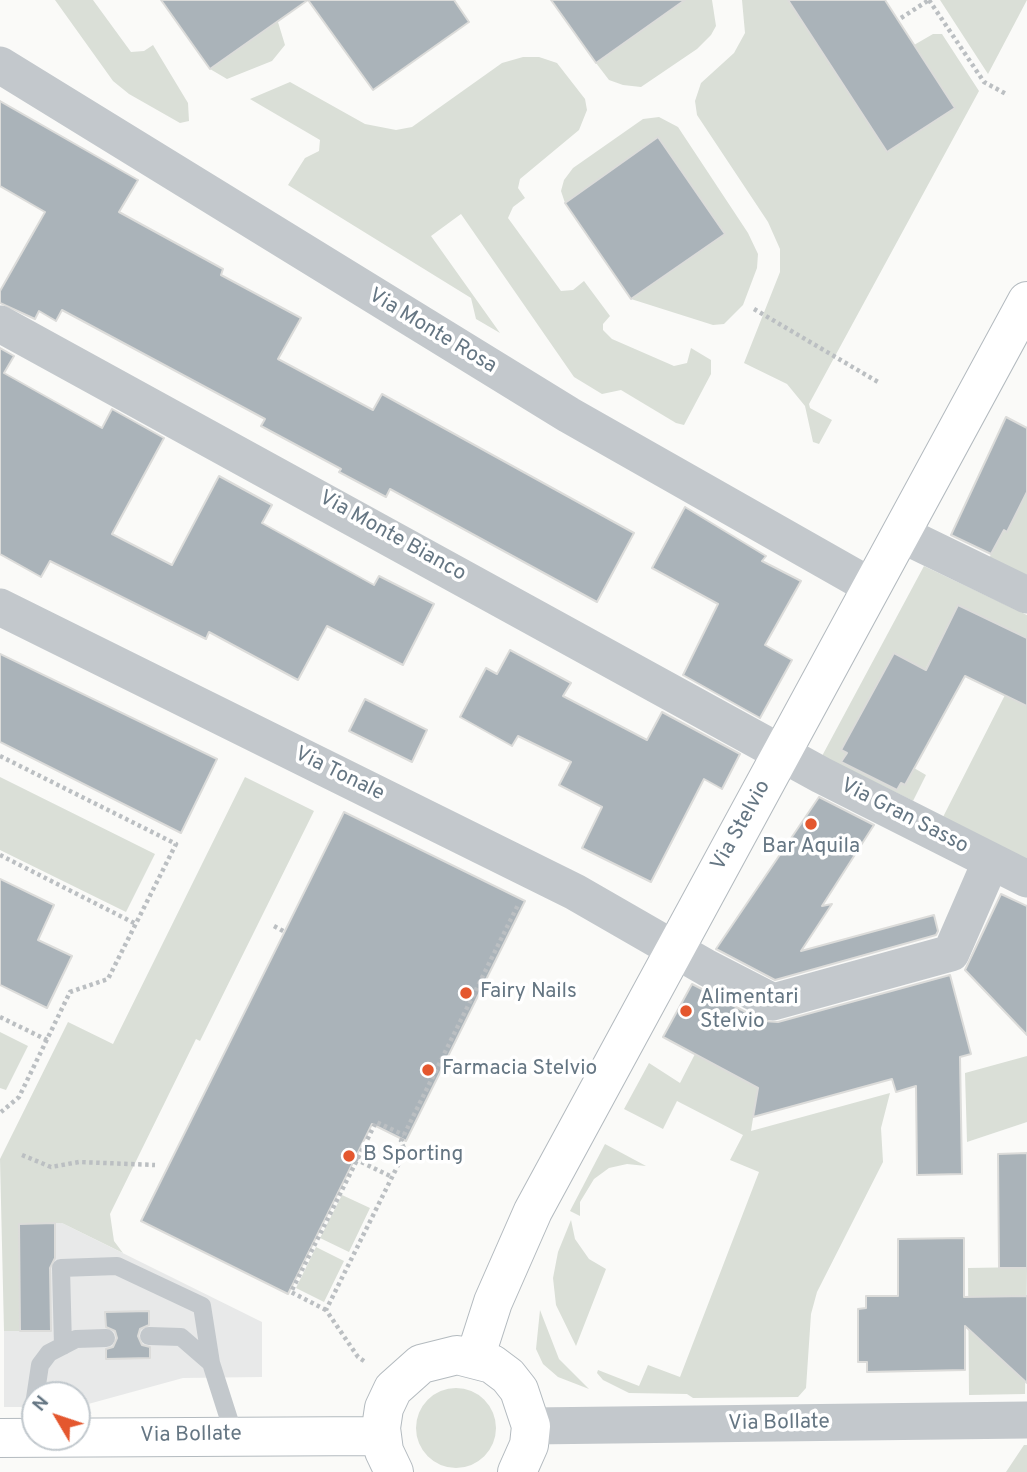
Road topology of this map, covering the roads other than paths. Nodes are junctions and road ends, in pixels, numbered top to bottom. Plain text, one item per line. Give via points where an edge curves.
1 (0, 65) edge
2 (1027, 301) edge
3 (0, 324) edge
4 (901, 534) junction
5 (872, 587) junction
6 (1027, 595) edge
7 (0, 607) edge
8 (782, 752) junction
9 (991, 861) junction
10 (1027, 879) edge
11 (675, 949) junction
12 (149, 1336) dead end
13 (106, 1338) dead end
14 (63, 1346) junction
15 (474, 1357) junction
16 (211, 1363) junction
17 (1027, 1420) edge
18 (531, 1426) junction
19 (234, 1435) junction
20 (382, 1436) junction
21 (15, 1438) edge
22 (394, 1472) edge
23 (517, 1472) edge

1 - 5 street, Via Monte Rosa via 569,415
2 - 4 street, Via Stelvio
3 - 8 street, Via Monte Bianco
4 - 5 street, Via Stelvio
4 - 6 street
5 - 8 street, Via Stelvio
7 - 11 street, Via Tonale via 575,892
8 - 9 street, Via Gran Sasso
8 - 11 street, Via Stelvio
9 - 10 street, Via Gran Sasso
9 - 11 street, Via Tonale via 953,949 945,956 773,1002
11 - 15 street, Via Stelvio via 533,1211
12 - 16 lane via 181,1337
13 - 14 lane via 76,1339
14 - 16 lane via 61,1268 117,1266 202,1306
14 - 21 lane via 49,1353 40,1365
15 - 18 street via 508,1376 519,1390
15 - 20 street via 438,1358 406,1374 384,1408
16 - 19 lane
17 - 18 street, Via Bollate
18 - 23 street
19 - 20 street, Via Bollate
19 - 21 street, Via Bollate
20 - 22 street

